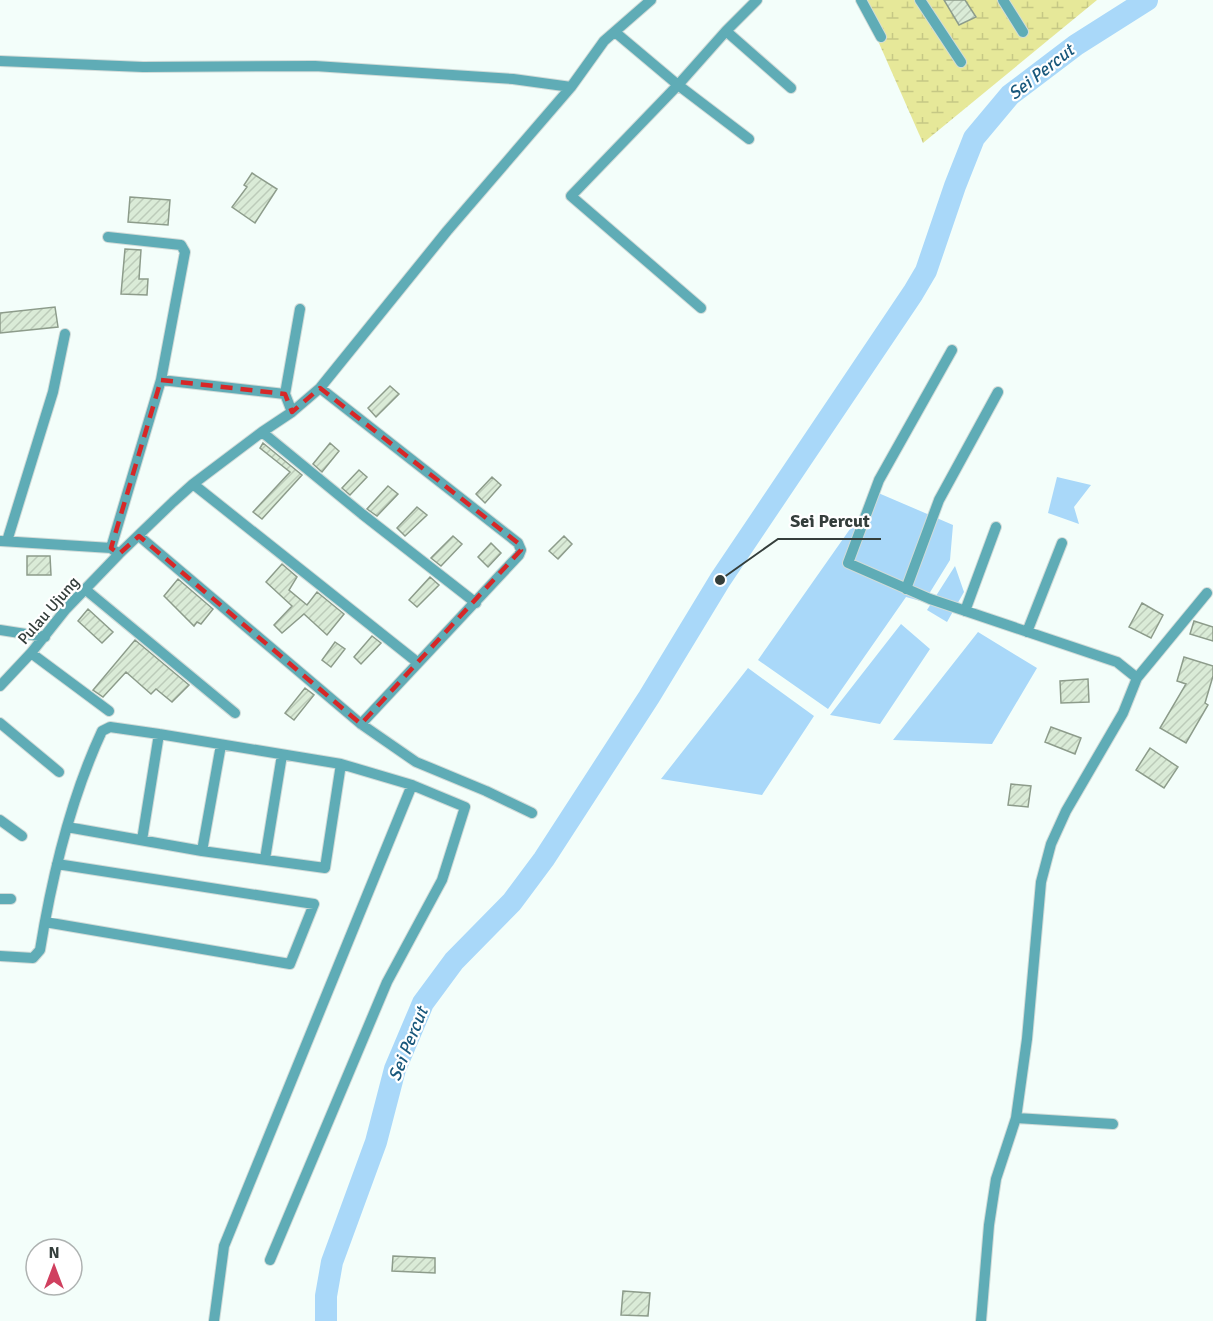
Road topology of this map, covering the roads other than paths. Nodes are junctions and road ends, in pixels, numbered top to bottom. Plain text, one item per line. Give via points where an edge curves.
1 (651, 0) edge
2 (757, 0) edge
3 (861, 0) edge
4 (920, 0) edge
5 (1003, 0) edge
6 (726, 31) junction
7 (615, 32) junction
8 (1023, 32) dead end
9 (880, 37) dead end
10 (0, 61) edge
11 (961, 62) dead end
12 (678, 85) junction
13 (571, 87) junction
14 (791, 88) dead end
15 (749, 139) dead end
16 (108, 237) dead end
17 (701, 308) dead end
18 (300, 309) dead end
19 (65, 334) dead end
20 (952, 350) dead end
21 (161, 380) junction
22 (320, 388) junction
23 (998, 392) dead end
24 (285, 393) junction
25 (292, 412) junction
26 (262, 432) junction
27 (194, 484) junction
28 (996, 527) dead end
29 (139, 536) junction
30 (4, 541) edge
31 (1062, 543) dead end
32 (115, 551) junction
33 (906, 589) junction
34 (86, 590) junction
35 (1207, 593) dead end
36 (476, 603) junction
37 (965, 611) junction
38 (0, 630) edge
39 (1027, 633) junction
40 (45, 637) junction
41 (31, 653) junction
42 (417, 662) junction
43 (1137, 678) junction
44 (0, 686) edge
45 (109, 711) dead end
46 (235, 713) dead end
47 (0, 723) edge
48 (361, 724) junction
49 (159, 734) junction
50 (221, 745) junction
51 (282, 755) junction
52 (341, 764) junction
53 (59, 772) dead end
54 (412, 784) junction
55 (532, 813) dead end
56 (0, 820) edge
57 (67, 827) junction
58 (22, 836) dead end
59 (142, 840) junction
60 (202, 851) junction
61 (265, 859) junction
62 (57, 864) junction
63 (45, 922) junction
64 (0, 956) edge
65 (1016, 1118) junction
66 (1113, 1124) dead end
67 (270, 1260) dead end
68 (214, 1321) edge
69 (981, 1321) edge

1 - 7 street, Pulau Ujung
2 - 6 street
3 - 9 street
4 - 11 street
5 - 8 street
6 - 12 street
6 - 14 street
7 - 12 street
7 - 13 street, Pulau Ujung
10 - 13 street via 142,67 315,66 513,79
12 - 15 street
12 - 17 street via 571,196
13 - 22 street, Pulau Ujung via 447,231
16 - 21 street via 181,245 185,250
18 - 24 street
19 - 30 street via 53,392
20 - 33 street via 879,480 848,563
21 - 24 street
21 - 32 street
22 - 25 street, Pulau Ujung
22 - 36 street via 518,543 519,555
23 - 33 street via 939,500
24 - 25 street
25 - 26 street, Pulau Ujung
26 - 27 street, Pulau Ujung
26 - 36 street
27 - 29 street, Pulau Ujung
27 - 42 street
28 - 37 street
29 - 32 street, Pulau Ujung
29 - 48 street
30 - 32 street
31 - 39 street
32 - 34 street, Pulau Ujung
33 - 37 street
34 - 40 street, Pulau Ujung
34 - 46 street
35 - 43 street
36 - 42 street
37 - 39 street
38 - 40 street
39 - 43 street via 1117,662
40 - 41 street, Pulau Ujung
41 - 44 street, Pulau Ujung
41 - 45 street
42 - 48 street
43 - 65 street via 1123,712 1051,844 1041,882
47 - 53 street
48 - 55 street via 416,762
49 - 50 street
49 - 57 street via 110,727 102,731
49 - 59 street
50 - 51 street
50 - 60 street
51 - 52 street
51 - 61 street
52 - 54 street
52 - 61 street via 325,868
54 - 67 street via 465,807 442,880 387,982
54 - 68 street via 224,1246
56 - 58 street
57 - 59 street
57 - 62 street
59 - 60 street
60 - 61 street
62 - 63 street
62 - 63 street via 314,904 290,964
63 - 64 street via 40,950 33,958
65 - 66 street
65 - 69 street via 996,1179

